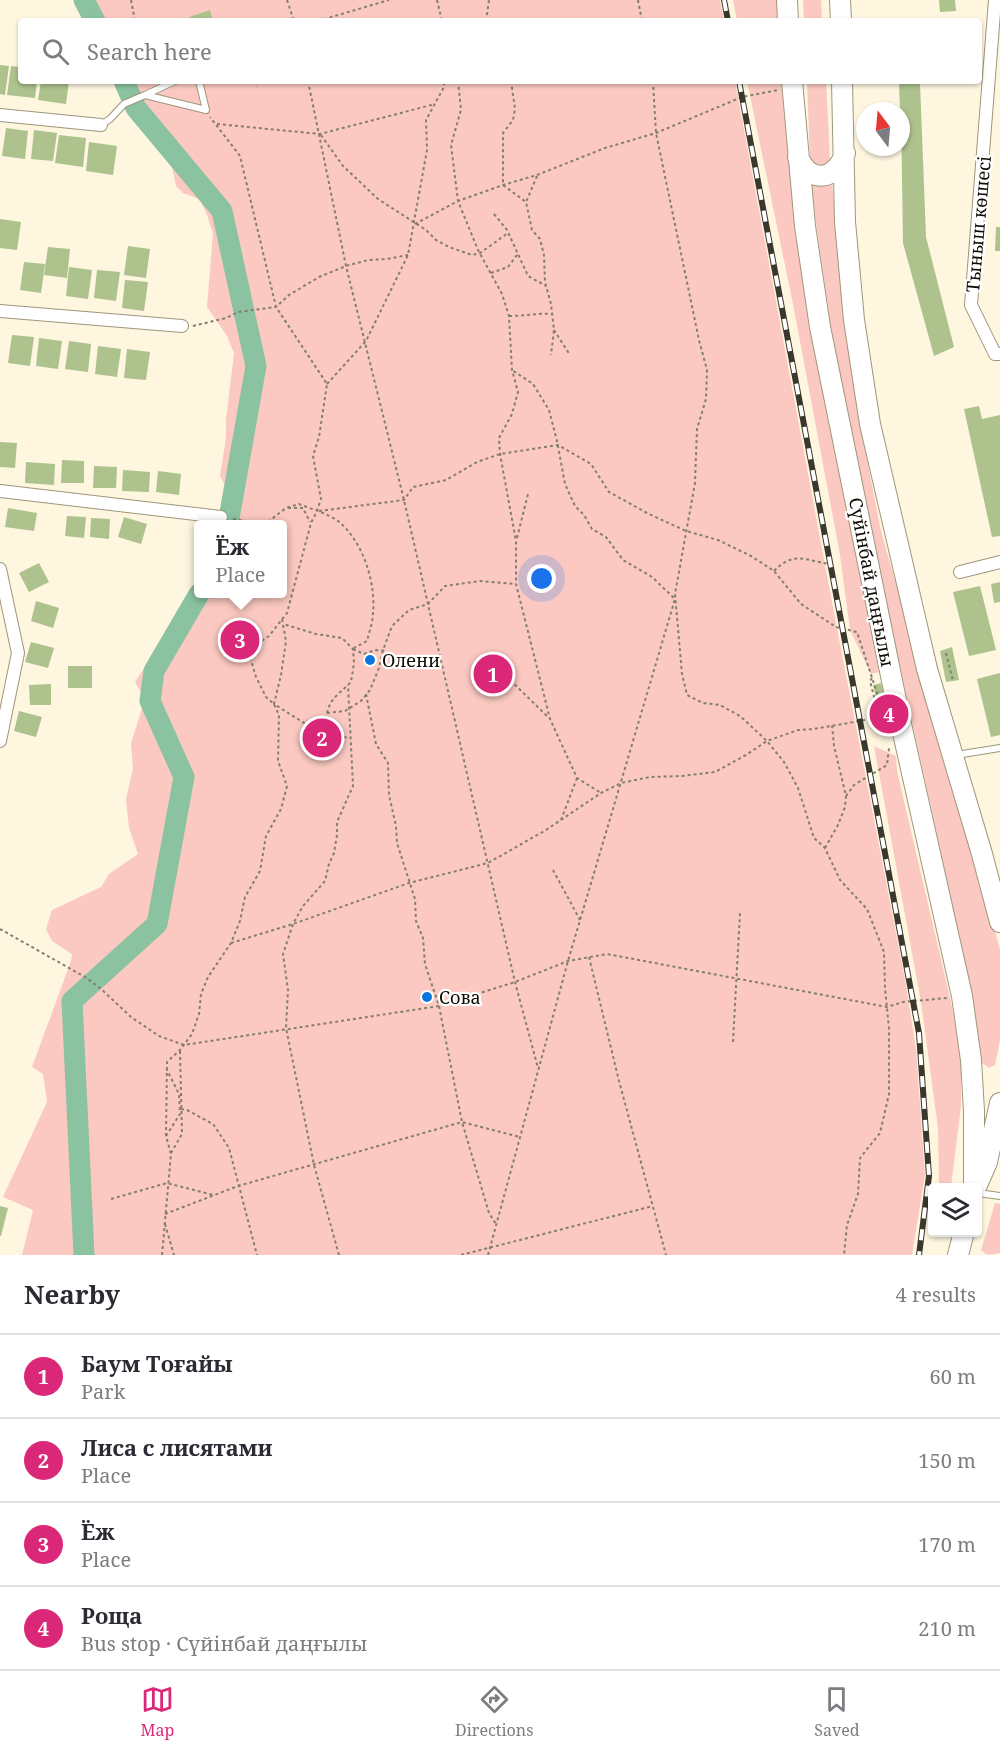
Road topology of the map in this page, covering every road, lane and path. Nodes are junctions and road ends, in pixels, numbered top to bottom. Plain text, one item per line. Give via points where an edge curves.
1 (131, 0) edge
2 (287, 0) edge
3 (389, 0) edge
4 (437, 0) edge
5 (489, 0) edge
6 (638, 0) edge
7 (787, 0) edge
8 (840, 0) edge
9 (995, 0) edge
10 (997, 16) edge
11 (134, 18) edge
12 (293, 18) edge
13 (328, 18) edge
14 (441, 18) edge
15 (486, 18) edge
16 (641, 18) edge
17 (788, 18) edge
18 (841, 18) edge
19 (169, 84) edge
20 (200, 84) edge
21 (256, 84) edge
22 (309, 84) edge
23 (444, 84) edge
24 (458, 84) edge
25 (511, 84) edge
26 (653, 84) edge
27 (792, 84) edge
28 (842, 84) edge
29 (257, 87) dead end
30 (145, 95) junction
31 (435, 104) junction
32 (206, 110) junction
33 (0, 115) edge
34 (215, 124) junction
35 (101, 125) joint
36 (656, 133) junction
37 (320, 134) junction
38 (845, 153) junction
39 (798, 157) junction
40 (537, 176) junction
41 (503, 185) junction
42 (458, 201) junction
43 (526, 202) junction
44 (494, 214) dead end
45 (415, 224) junction
46 (508, 232) junction
47 (480, 253) junction
48 (408, 255) junction
49 (518, 255) junction
50 (346, 266) junction
51 (491, 273) junction
52 (546, 286) junction
53 (276, 307) junction
54 (0, 311) edge
55 (552, 314) junction
56 (509, 316) junction
57 (182, 326) joint
58 (554, 330) junction
59 (366, 341) junction
60 (1000, 354) edge
61 (551, 355) dead end
62 (570, 355) dead end
63 (512, 370) junction
64 (327, 384) junction
65 (558, 445) junction
66 (501, 454) junction
67 (0, 491) edge
68 (528, 494) dead end
69 (404, 500) junction
70 (286, 508) junction
71 (317, 511) junction
72 (221, 517) joint
73 (235, 520) edge
74 (270, 520) edge
75 (311, 523) junction
76 (687, 531) junction
77 (516, 541) junction
78 (1000, 562) edge
79 (830, 564) dead end
80 (0, 569) edge
81 (774, 571) junction
82 (960, 572) dead end
83 (516, 584) junction
84 (675, 599) junction
85 (428, 604) junction
86 (282, 619) junction
87 (283, 624) junction
88 (265, 638) junction
89 (353, 649) junction
90 (383, 651) junction
91 (946, 653) dead end
92 (250, 657) junction
93 (387, 657) dead end
94 (506, 676) dead end
95 (873, 678) junction
96 (953, 681) dead end
97 (875, 684) dead end
98 (348, 685) junction
99 (366, 694) junction
100 (274, 704) junction
101 (350, 708) junction
102 (327, 713) junction
103 (550, 719) junction
104 (831, 725) junction
105 (320, 733) junction
106 (351, 738) junction
107 (0, 741) edge
108 (768, 741) junction
109 (890, 743) dead end
110 (1000, 748) edge
111 (952, 756) junction
112 (577, 778) junction
113 (621, 783) junction
114 (601, 793) junction
115 (846, 796) junction
116 (561, 820) junction
117 (825, 848) junction
118 (488, 863) junction
119 (553, 870) dead end
120 (409, 883) junction
121 (740, 913) dead end
122 (580, 920) junction
123 (1000, 922) edge
124 (293, 924) junction
125 (0, 929) edge
126 (231, 943) junction
127 (589, 957) junction
128 (568, 960) junction
129 (736, 979) junction
130 (515, 982) junction
131 (962, 996) junction
132 (439, 1006) junction
133 (887, 1007) junction
134 (286, 1028) junction
135 (733, 1042) dead end
136 (184, 1045) junction
137 (180, 1050) junction
138 (538, 1068) junction
139 (167, 1069) junction
140 (1000, 1103) edge
141 (181, 1109) junction
142 (462, 1122) junction
143 (166, 1136) junction
144 (520, 1137) junction
145 (171, 1154) junction
146 (314, 1165) junction
147 (167, 1183) junction
148 (975, 1183) edge
149 (978, 1183) edge
150 (238, 1186) junction
151 (982, 1194) edge
152 (213, 1195) junction
153 (1000, 1196) edge
154 (111, 1199) dead end
155 (653, 1206) junction
156 (165, 1214) junction
157 (164, 1222) junction
158 (496, 1224) junction
159 (963, 1237) edge
160 (490, 1248) junction
161 (162, 1255) edge
162 (174, 1255) edge
163 (256, 1255) edge
164 (339, 1255) edge
165 (461, 1255) edge
166 (488, 1255) edge
167 (666, 1255) edge
168 (844, 1255) edge
169 (958, 1255) edge

1 - 11 path
2 - 12 path
3 - 13 path
4 - 14 path
5 - 15 path
6 - 16 path
7 - 17 main road
8 - 18 main road
9 - 10 street, Тыныш көшесі
10 - 60 street, Тыныш көшесі via 971,305 995,354
19 - 30 lane
20 - 32 lane
21 - 29 path
22 - 37 path
23 - 31 path
24 - 42 path via 461,110 451,146
25 - 41 path via 515,109 504,133
26 - 36 path
27 - 36 path via 742,97
27 - 39 main road, Сүйінбай даңғылы
28 - 38 main road, Сүйінбай даңғылы
30 - 32 lane
30 - 35 lane via 124,104
31 - 37 path
31 - 45 path via 426,120 427,150
32 - 34 path
33 - 35 street
34 - 37 path
34 - 53 path via 240,156
36 - 40 path via 604,148
36 - 76 path via 707,370
37 - 45 path via 343,166 378,199
37 - 50 path
38 - 39 main road via 842,164 823,176 812,174
38 - 111 main road, Сүйінбай даңғылы via 845,222 854,320 870,424 927,669
39 - 131 main road, Сүйінбай даңғылы via 820,327 897,706
40 - 41 path
40 - 43 path
41 - 42 path
41 - 43 path
42 - 45 path
42 - 47 path
43 - 52 path via 532,230 540,239 544,255
44 - 46 path
45 - 47 path via 449,247 472,255
45 - 48 path
46 - 47 path
46 - 49 path
47 - 51 path
48 - 50 path
48 - 59 path
49 - 51 path via 508,267
49 - 52 path via 528,276
50 - 53 path via 319,277
50 - 59 path
51 - 56 path
52 - 55 path
53 - 57 path
53 - 64 path
54 - 57 street
55 - 56 path
55 - 58 path
56 - 63 path
58 - 61 path
58 - 62 path
59 - 64 path
59 - 69 path
63 - 65 path via 533,384 549,410
63 - 66 path via 518,392 500,438
64 - 71 path via 313,456 321,499
65 - 66 path
65 - 76 path via 591,464 609,492
65 - 84 path via 565,484 592,529 606,537 623,560 652,577
66 - 69 path via 477,462 446,480 413,487
66 - 77 path
67 - 72 street
68 - 77 path
69 - 71 path
69 - 85 path
70 - 71 path via 299,504
70 - 74 path
70 - 75 path via 303,508
71 - 75 path
71 - 89 path via 337,521 352,537 366,561 372,582 373,614 367,641
72 - 73 path
75 - 86 path via 287,613
76 - 81 path via 718,540
76 - 84 path
77 - 83 path
78 - 82 street
79 - 81 path via 800,557 784,562
80 - 107 street via 18,653
81 - 95 path via 801,604 837,627 856,632
83 - 85 path via 480,581 445,586
83 - 103 path
84 - 108 path via 687,695 740,716
84 - 113 path
85 - 90 path via 409,610 392,626
85 - 118 path
86 - 87 path
86 - 88 path
87 - 89 path via 342,638
87 - 100 path via 286,640
88 - 92 path
88 - 92 path via 241,641
89 - 90 path via 364,654
89 - 98 path
90 - 93 path
90 - 99 path
91 - 96 path
92 - 100 path via 266,697
94 - 103 path
95 - 97 path
95 - 104 path via 870,681 884,722 871,719
98 - 101 path
98 - 102 path via 334,698
99 - 101 path
99 - 120 path via 376,744 388,763 397,843
100 - 105 path
100 - 126 path via 279,715 278,761 287,786 281,809 266,836 260,871 245,897
101 - 102 path
101 - 106 path
102 - 105 path
103 - 112 path
104 - 108 path via 798,730
104 - 115 path
105 - 106 path
106 - 124 path via 353,786 337,822 334,853 325,881
108 - 113 path via 715,772
108 - 117 path via 798,788 814,838
109 - 115 path via 887,765 854,785
110 - 111 lane
111 - 123 main road, Сүйінбай даңғылы
112 - 114 path
112 - 116 path
113 - 114 path
113 - 122 path
114 - 116 path
115 - 117 path via 842,816
116 - 118 path
117 - 133 path via 840,880 867,909 884,952
118 - 120 path
118 - 130 path
119 - 122 path
120 - 124 path
120 - 132 path via 423,938 425,964
121 - 129 path
122 - 128 path
124 - 126 path
124 - 134 path via 283,954 288,990
125 - 136 path via 86,977 130,1017
126 - 136 path via 208,977 192,1034
127 - 128 path
127 - 129 path via 607,954
127 - 155 path
128 - 130 path
128 - 138 path
129 - 133 path
129 - 135 path
130 - 132 path
130 - 138 path
131 - 133 path
131 - 148 main road, Сүйінбай даңғылы via 971,1060
132 - 134 path
132 - 142 path
133 - 168 path via 889,1094 880,1133 860,1158 858,1194 847,1224
134 - 136 path
134 - 146 path
136 - 137 path
137 - 139 path via 167,1062
137 - 141 path
138 - 144 path
139 - 143 path
139 - 143 path via 179,1094 180,1114
140 - 149 main road, Сүйінбай даңғылы via 990,1161
141 - 145 path via 182,1134
141 - 150 path via 213,1124 229,1148
142 - 144 path
142 - 146 path
142 - 158 path via 489,1213
143 - 145 path
144 - 158 path
145 - 147 path
146 - 150 path
146 - 164 path
147 - 152 path
147 - 154 path
147 - 156 path
150 - 152 path
150 - 163 path
151 - 153 lane
152 - 156 path
155 - 160 path
155 - 167 path
156 - 157 path
157 - 161 path
157 - 162 path
158 - 160 path
159 - 169 main road
160 - 165 path
160 - 166 path

